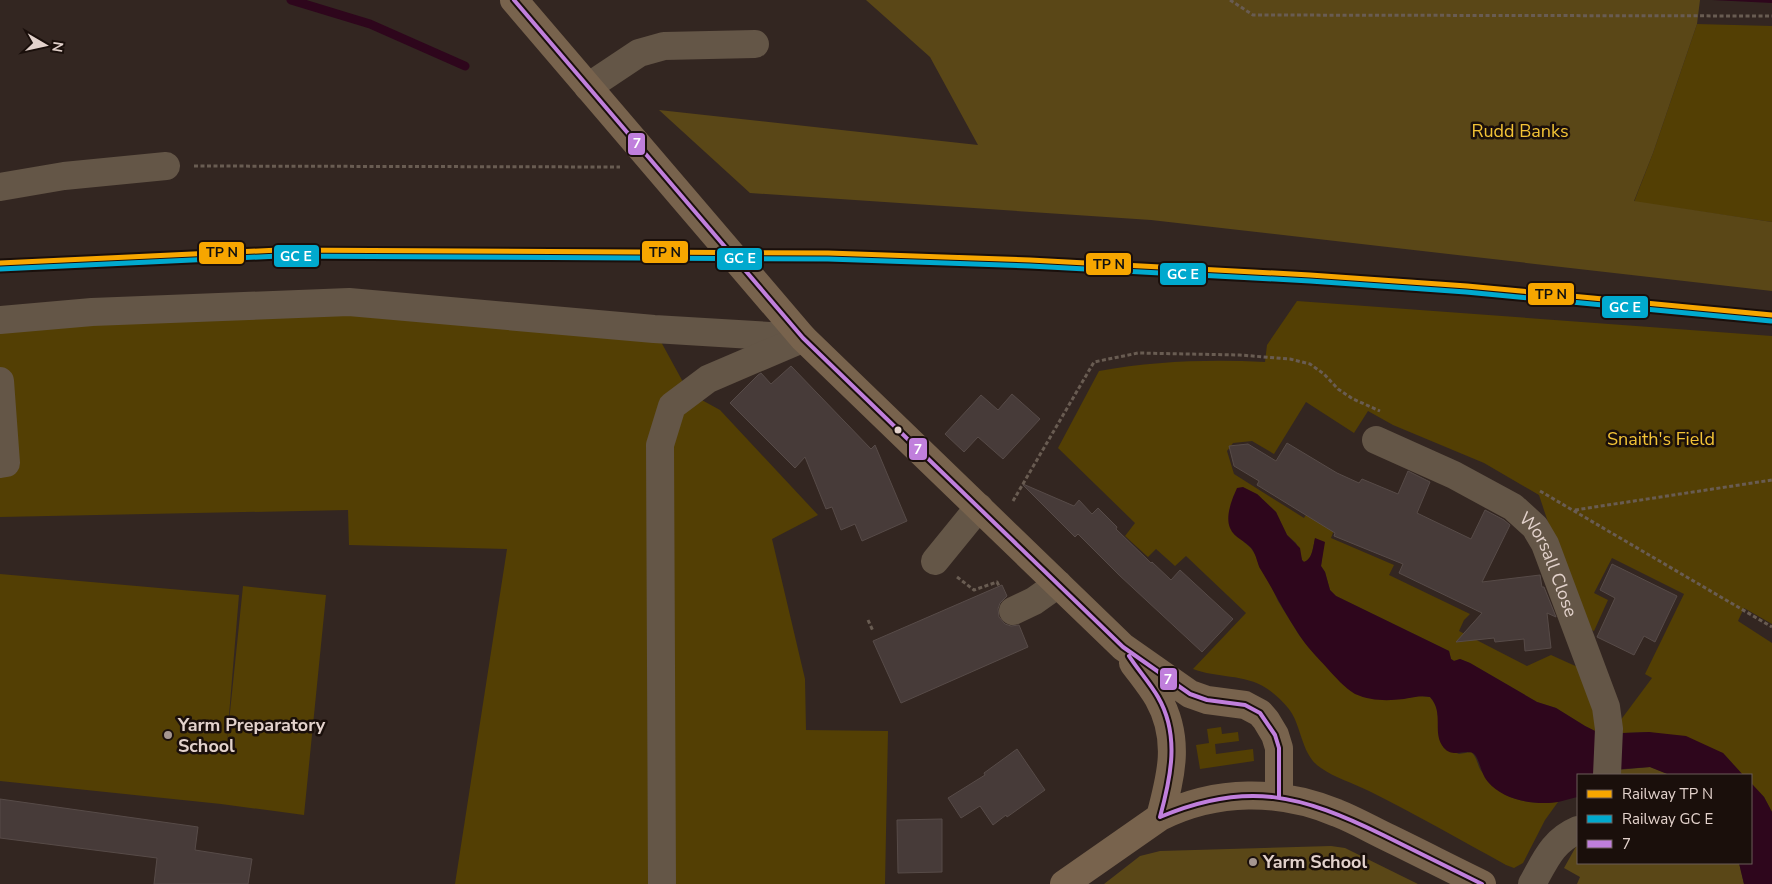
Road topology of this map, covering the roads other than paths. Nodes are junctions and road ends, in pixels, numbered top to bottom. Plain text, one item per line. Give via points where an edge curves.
1 (514, 0) edge
2 (755, 44) dead end
3 (588, 87) junction
4 (166, 166) road end
5 (0, 187) edge
6 (0, 320) edge
7 (803, 338) junction
8 (0, 381) edge
9 (1376, 440) dead end
10 (0, 464) edge
11 (979, 507) junction
12 (945, 569) road end
13 (1058, 584) junction
14 (1013, 611) dead end
15 (1123, 647) junction
16 (1608, 774) edge
17 (1279, 797) junction
18 (1160, 817) junction
19 (1577, 830) edge
20 (662, 884) edge
21 (1064, 884) edge
22 (1482, 884) edge
23 (1532, 884) edge

1 - 3 main road
2 - 3 street via 664,46 639,53
3 - 7 main road
4 - 5 street via 64,176
6 - 7 street via 92,312 349,302 654,330
7 - 11 main road
7 - 20 street via 708,379 672,406 660,445
8 - 10 street via 6,464
9 - 16 street, Worsall Close via 1454,475 1513,507 1535,527 1545,544 1608,714
11 - 12 street
11 - 13 main road
13 - 14 street
13 - 15 main road
15 - 17 main road via 1190,694 1207,700 1245,705 1260,713 1275,735 1279,748
15 - 18 main road via 1158,698 1167,721 1172,750 1171,776
17 - 18 main road via 1244,795 1218,798
17 - 22 main road via 1336,813
18 - 21 main road
19 - 23 street via 1558,842

